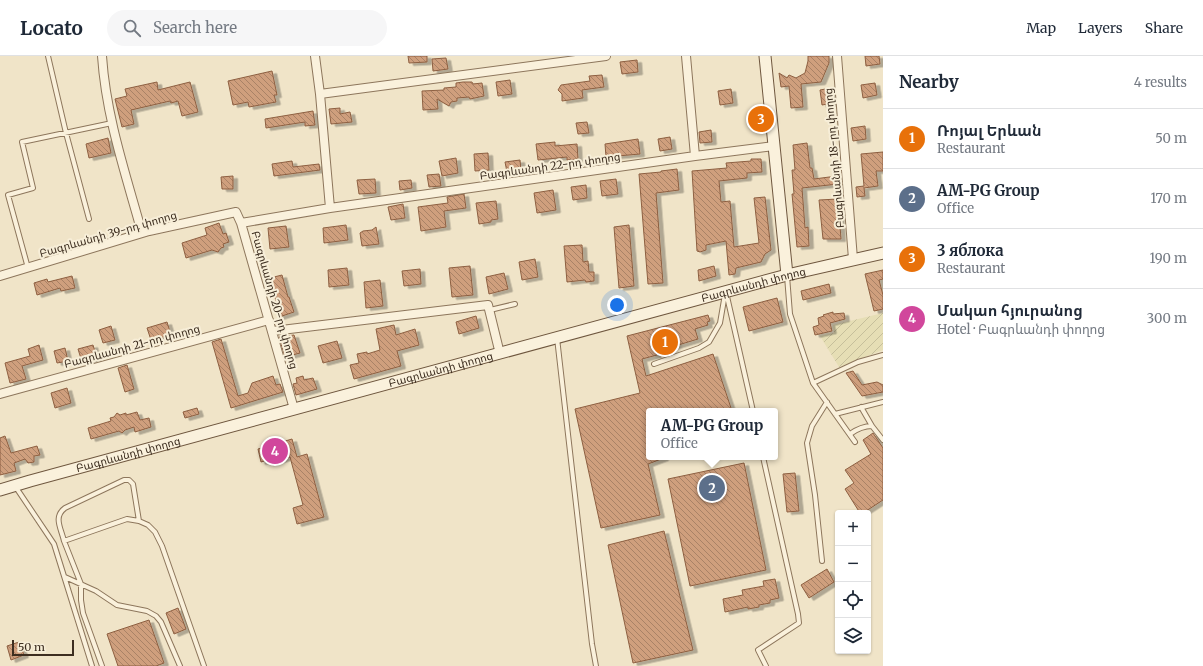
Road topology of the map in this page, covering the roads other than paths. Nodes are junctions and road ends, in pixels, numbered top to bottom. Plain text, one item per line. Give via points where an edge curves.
1 (48, 56) edge
2 (102, 56) edge
3 (315, 56) edge
4 (606, 56) edge
5 (686, 56) edge
6 (765, 56) edge
7 (837, 56) edge
8 (320, 94) junction
9 (112, 123) junction
10 (66, 133) junction
11 (774, 146) junction
12 (695, 156) junction
13 (330, 208) junction
14 (89, 219) dead end
15 (241, 223) junction
16 (142, 233) junction
17 (883, 253) edge
18 (853, 259) junction
19 (28, 268) junction
20 (787, 274) junction
21 (0, 276) edge
22 (726, 291) junction
23 (515, 304) dead end
24 (490, 310) junction
25 (270, 320) junction
26 (273, 331) junction
27 (557, 338) junction
28 (500, 354) junction
29 (883, 355) edge
30 (654, 364) dead end
31 (814, 383) junction
32 (0, 394) edge
33 (827, 402) junction
34 (883, 402) edge
35 (861, 407) junction
36 (752, 408) edge
37 (294, 409) junction
38 (835, 414) junction
39 (872, 426) junction
40 (850, 434) junction
41 (883, 440) edge
42 (855, 442) dead end
43 (764, 460) edge
44 (15, 486) junction
45 (0, 490) edge
46 (139, 521) junction
47 (64, 541) junction
48 (822, 561) dead end
49 (65, 577) junction
50 (80, 584) junction
51 (92, 666) edge
52 (102, 666) edge
53 (180, 666) edge
54 (204, 666) edge
55 (596, 666) edge
56 (766, 666) edge

1 - 10 lane
2 - 9 street
3 - 8 street
4 - 8 street
5 - 12 street
6 - 11 main road
7 - 18 street, Բագրևանդի 18-րդ փողոց
8 - 13 street
9 - 10 lane
9 - 16 street
10 - 14 lane
10 - 19 lane via 22,142 33,188 8,194
11 - 12 street, Բագրևանդի 22-րդ փողոց
11 - 20 main road
12 - 13 street, Բագրևանդի 22-րդ փողոց
13 - 15 street, Բագրևանդի 20-րդ փողոց
15 - 16 street, Բագրևանդի 39-րդ փողոց via 236,212
15 - 25 street, Բագրևանդի 20-րդ փողոց
16 - 19 street, Բագրևանդի 39-րդ փողոց
17 - 18 main road, Բագրևանդի փողոց
18 - 20 main road, Բագրևանդի փողոց
19 - 21 street, Բագրևանդի 39-րդ փողոց
20 - 22 main road, Բագրևանդի փողոց
20 - 31 lane via 790,314
22 - 27 main road, Բագրևանդի փողոց
22 - 30 lane via 720,323 709,342
22 - 36 lane
23 - 24 lane
24 - 26 street via 488,305
24 - 28 street
25 - 26 street, Բագրևանդի 20-րդ փողոց
25 - 32 street, Բագրևանդի 21-րդ փողոց
26 - 37 street, Բագրևանդի 20-րդ փողոց
27 - 28 main road, Բագրևանդի փողոց
27 - 55 lane
28 - 37 main road, Բագրևանդի փողոց
29 - 31 lane via 858,362
31 - 33 lane
33 - 38 lane
33 - 48 lane via 812,426 807,443
34 - 35 lane
35 - 38 lane
35 - 39 lane
37 - 44 main road, Բագրևանդի փողոց
38 - 40 lane
39 - 40 lane
39 - 41 lane
40 - 42 lane
43 - 56 lane via 799,623 758,650
44 - 45 main road, Բագրևանդի փողոց
44 - 49 lane via 54,544
46 - 47 lane via 127,519
46 - 47 lane via 133,484 129,480 124,480 60,512 58,517
46 - 54 lane via 155,532 162,546
47 - 50 lane
49 - 50 lane
49 - 51 lane
50 - 52 lane via 83,613
50 - 53 lane via 117,605 147,611 156,616 162,622

